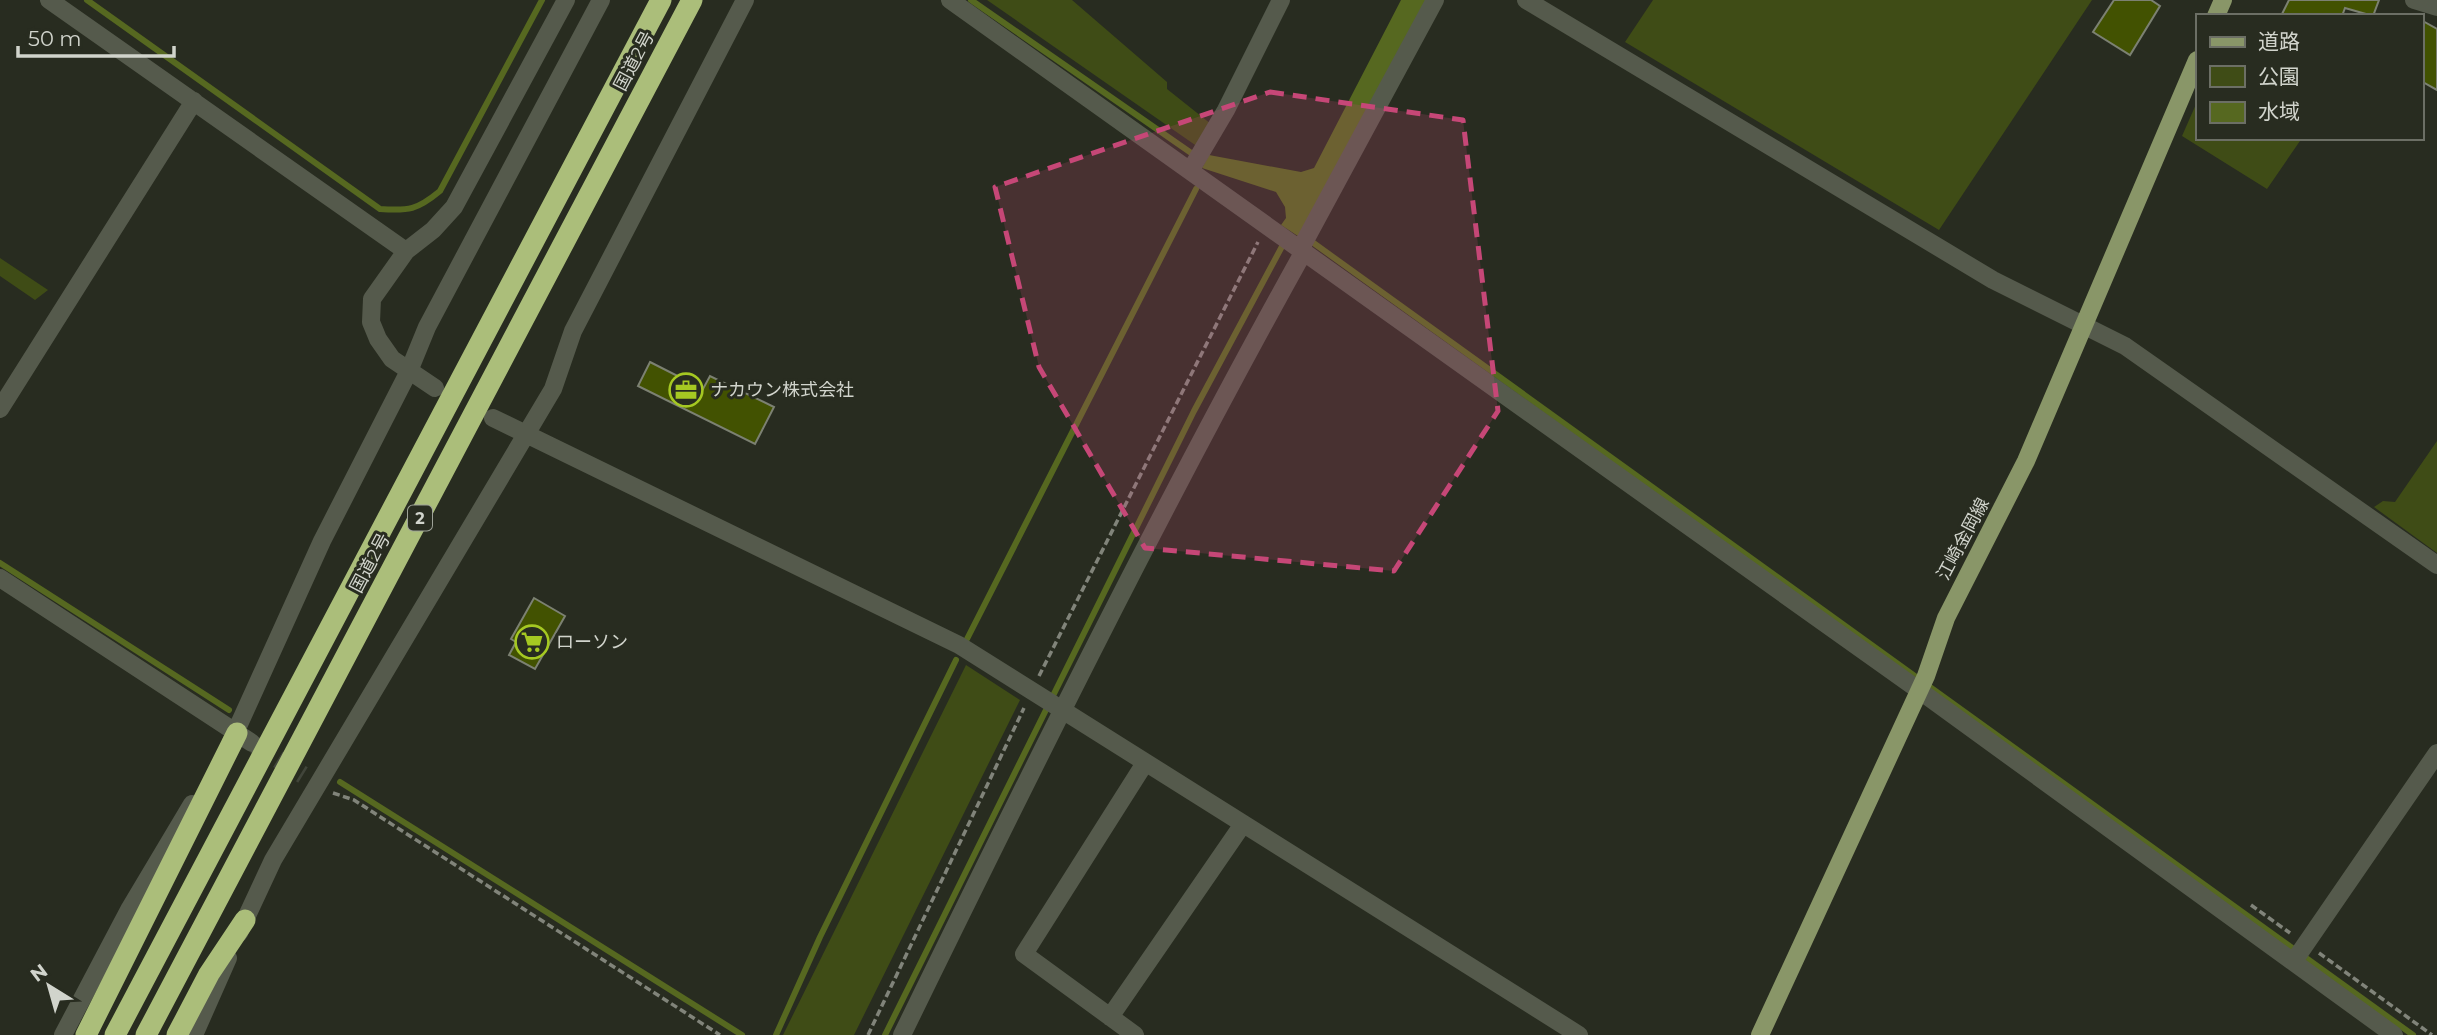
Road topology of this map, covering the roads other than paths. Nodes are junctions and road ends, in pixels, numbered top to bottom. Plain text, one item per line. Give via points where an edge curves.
1 (49, 0) edge
2 (566, 0) edge
3 (601, 0) edge
4 (661, 0) edge
5 (692, 0) edge
6 (745, 0) edge
7 (950, 0) edge
8 (1281, 0) edge
9 (1435, 0) edge
10 (1525, 0) edge
11 (2414, 0) edge
12 (2437, 7) edge
13 (2196, 62) edge
14 (194, 101) junction
15 (1195, 162) junction
16 (1303, 244) junction
17 (406, 251) junction
18 (2084, 327) junction
19 (409, 371) junction
20 (435, 388) dead end
21 (0, 409) edge
22 (493, 418) dead end
23 (525, 436) junction
24 (2437, 565) edge
25 (0, 578) edge
26 (1923, 685) junction
27 (1059, 708) junction
28 (244, 738) junction
29 (2437, 753) edge
30 (1146, 762) junction
31 (1243, 824) junction
32 (244, 920) junction
33 (2299, 955) junction
34 (1110, 1017) junction
35 (63, 1035) edge
36 (86, 1035) edge
37 (115, 1035) edge
38 (146, 1035) edge
39 (177, 1035) edge
40 (194, 1035) edge
41 (902, 1035) edge
42 (1135, 1035) edge
43 (1578, 1035) edge
44 (1760, 1035) edge
45 (2394, 1035) edge

1 - 14 street
2 - 17 street via 454,207
3 - 19 street via 427,327
4 - 37 highway, 国道2号 / 2
5 - 38 highway, 国道2号 / 2
6 - 23 street via 573,331 553,389
7 - 15 street
8 - 15 street
9 - 16 street
10 - 18 street via 1993,281
11 - 12 street
13 - 18 main road, 江崎金岡線
14 - 17 street
14 - 21 street
15 - 16 street via 1273,229
16 - 26 street
16 - 27 street
17 - 19 street via 372,299 371,322 393,359
18 - 24 street via 2125,346
18 - 26 main road, 江崎金岡線 via 2026,461 1946,618
19 - 20 street
19 - 28 street via 322,541
22 - 23 street
23 - 27 street via 959,645
23 - 32 street via 310,779
25 - 28 street
26 - 33 street
26 - 44 main road, 江崎金岡線
27 - 30 street
27 - 41 street
28 - 35 street via 130,908
28 - 36 highway
29 - 33 street
30 - 31 street
30 - 34 street via 1024,954
31 - 34 street
31 - 43 street
32 - 39 highway
32 - 40 street
33 - 45 street
34 - 42 street

